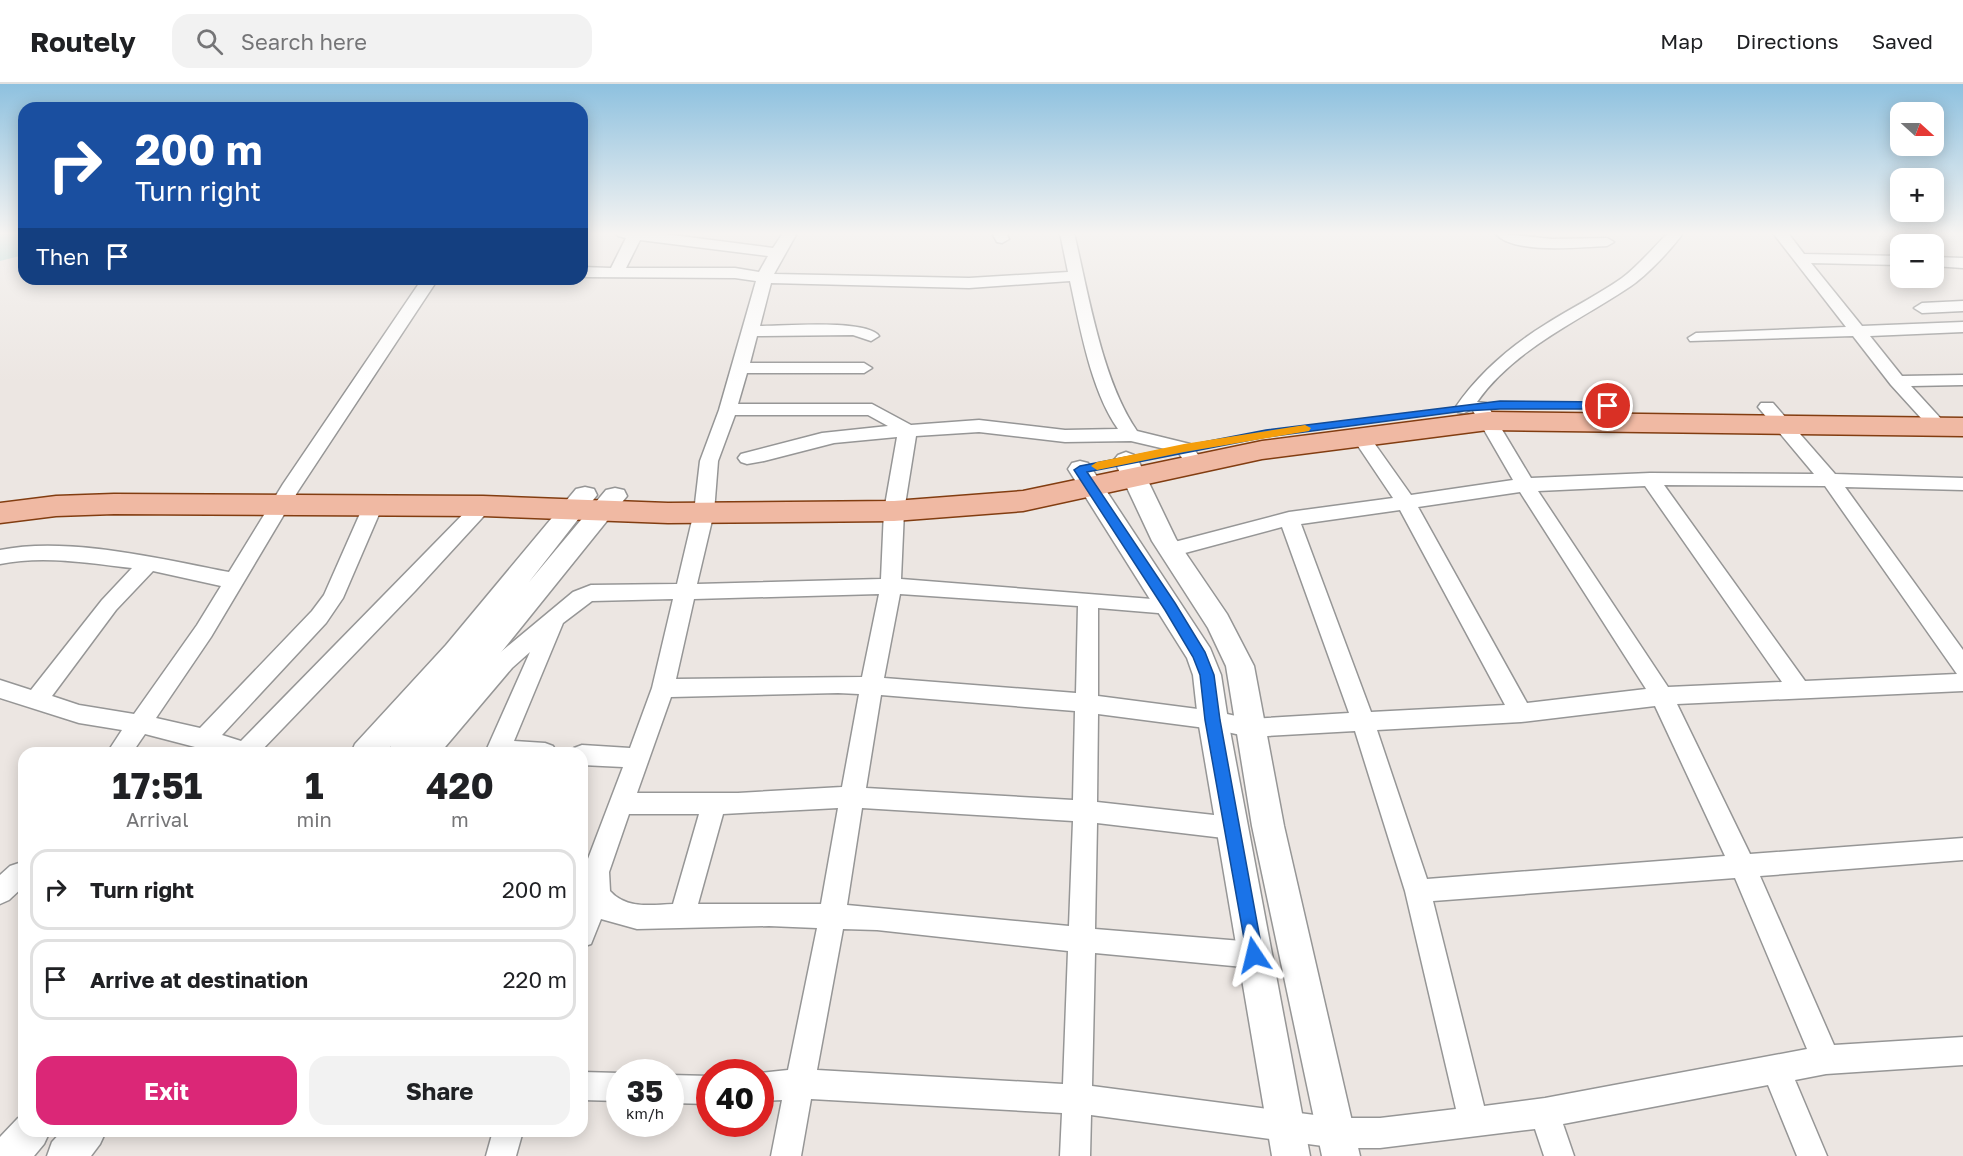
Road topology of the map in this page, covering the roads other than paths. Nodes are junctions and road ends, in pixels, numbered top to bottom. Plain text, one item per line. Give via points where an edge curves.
1 (764, 283) edge
2 (1079, 283) edge
3 (1625, 283) edge
4 (1819, 283) edge
5 (426, 285) edge
6 (1963, 306) edge
7 (1922, 308) dead end
8 (1963, 327) edge
9 (751, 331) junction
10 (1857, 331) junction
11 (871, 336) dead end
12 (1696, 338) dead end
13 (740, 368) junction
14 (864, 368) dead end
15 (1963, 380) edge
16 (1897, 381) junction
17 (728, 410) junction
18 (1963, 410) edge
19 (1477, 412) junction
20 (1774, 415) junction
21 (1941, 420) edge
22 (908, 431) junction
23 (1361, 437) junction
24 (1190, 456) junction
25 (747, 458) dead end
26 (1131, 458) junction
27 (1086, 479) junction
28 (1650, 479) junction
29 (1830, 480) junction
30 (1963, 484) edge
31 (1525, 485) junction
32 (0, 491) edge
33 (284, 497) junction
34 (1405, 501) junction
35 (594, 502) junction
36 (895, 502) junction
37 (705, 503) junction
38 (373, 505) junction
39 (483, 506) junction
40 (0, 513) edge
41 (1289, 519) junction
42 (1170, 550) junction
43 (0, 557) edge
44 (149, 563) junction
45 (234, 581) junction
46 (891, 586) junction
47 (687, 590) junction
48 (1088, 600) junction
49 (1170, 606) junction
50 (555, 620) junction
51 (1963, 666) edge
52 (1963, 682) edge
53 (871, 686) junction
54 (663, 688) junction
55 (0, 689) edge
56 (1800, 690) junction
57 (1662, 696) junction
58 (37, 699) junction
59 (1086, 703) junction
60 (1521, 713) junction
61 (1212, 720) junction
62 (141, 724) junction
63 (1364, 724) junction
64 (1250, 728) junction
65 (204, 739) junction
66 (124, 747) edge
67 (227, 747) edge
68 (251, 747) edge
69 (371, 747) edge
70 (407, 747) edge
71 (431, 747) edge
72 (500, 747) edge
73 (588, 755) edge
74 (638, 758) junction
75 (852, 797) junction
76 (714, 803) junction
77 (622, 804) junction
78 (1085, 811) junction
79 (1232, 828) junction
80 (1963, 849) edge
81 (1743, 867) junction
82 (14, 873) edge
83 (1418, 891) junction
84 (0, 892) edge
85 (597, 896) junction
86 (682, 916) junction
87 (832, 917) junction
88 (588, 919) edge
89 (1083, 940) junction
90 (1254, 955) junction
91 (1963, 1051) edge
92 (1826, 1060) junction
93 (1775, 1068) junction
94 (800, 1084) junction
95 (588, 1086) edge
96 (774, 1086) edge
97 (606, 1087) edge
98 (1077, 1098) junction
99 (1545, 1113) junction
100 (1473, 1121) junction
101 (1286, 1126) junction
102 (26, 1137) edge
103 (82, 1137) edge
104 (506, 1137) edge
105 (1339, 1144) edge
106 (9, 1156) edge
107 (66, 1156) edge
108 (501, 1156) edge
109 (786, 1156) edge
110 (1075, 1156) edge
111 (1291, 1156) edge
112 (1558, 1156) edge
113 (1812, 1156) edge

1 - 9 street
2 - 26 street via 1093,347
3 - 19 street via 1513,356 1478,388
4 - 10 street
5 - 33 street
6 - 7 street
8 - 10 street
9 - 11 street via 853,330
9 - 13 street
10 - 12 street
10 - 16 street
13 - 14 street
13 - 17 street
15 - 16 street
16 - 21 street
17 - 22 street via 872,409
17 - 37 street via 710,461
18 - 21 main road
19 - 20 main road
19 - 23 main road
19 - 24 main road via 1266,434
19 - 31 street
20 - 21 main road
20 - 29 street
22 - 25 street via 828,438 773,455
22 - 26 street via 979,426 1065,436
22 - 36 street
23 - 24 main road
23 - 34 street
24 - 26 main road
24 - 26 street
26 - 27 main road
26 - 42 street
27 - 36 main road via 1023,501
27 - 49 street
28 - 29 street
28 - 31 street
28 - 56 street
29 - 30 street
29 - 51 street
31 - 34 street
31 - 57 street
32 - 33 main road via 71,485
33 - 35 main road
33 - 38 main road
33 - 40 main road via 56,506
33 - 45 street
34 - 41 street
34 - 60 street
35 - 37 main road via 668,513
35 - 39 main road
35 - 69 street
35 - 70 street
36 - 37 main road
36 - 46 street
37 - 47 street
38 - 39 main road
38 - 65 street via 333,598
39 - 68 street
41 - 42 street
41 - 63 street
42 - 64 street via 1234,650
43 - 44 street via 30,553
44 - 45 street
44 - 58 street via 109,605
45 - 62 street
46 - 47 street
46 - 48 street
46 - 53 street
47 - 50 street via 591,593 580,597
47 - 54 street
48 - 49 street
48 - 59 street
49 - 61 street via 1207,675
50 - 71 street via 504,662
50 - 72 street
52 - 56 street
53 - 54 street
53 - 59 street
53 - 75 street
54 - 74 street
55 - 58 street
56 - 57 street
57 - 60 street
57 - 81 street
58 - 62 street via 79,714
59 - 61 street
59 - 78 street
60 - 63 street
61 - 64 street
61 - 79 street
62 - 65 street
62 - 66 street
63 - 64 street
63 - 83 street
64 - 105 street
65 - 67 street
73 - 74 street
74 - 77 street
75 - 76 street
75 - 78 street
75 - 87 street
76 - 77 street
76 - 86 street
77 - 85 street via 596,872
78 - 79 street
78 - 89 street
79 - 90 street
80 - 81 street
81 - 83 street
81 - 92 street
82 - 84 street
83 - 100 street
85 - 86 street via 610,911 637,917
85 - 88 street
86 - 87 street
87 - 89 street via 877,918
87 - 94 street
89 - 90 street
89 - 98 street
90 - 101 street
91 - 92 street
92 - 93 street
93 - 99 street
93 - 113 street
94 - 96 street
94 - 98 street
94 - 109 street
95 - 97 street
98 - 101 street
98 - 110 street
99 - 100 street
99 - 112 street
100 - 105 street via 1380,1133
101 - 105 street
101 - 111 street
102 - 106 street
103 - 107 street
104 - 108 street

